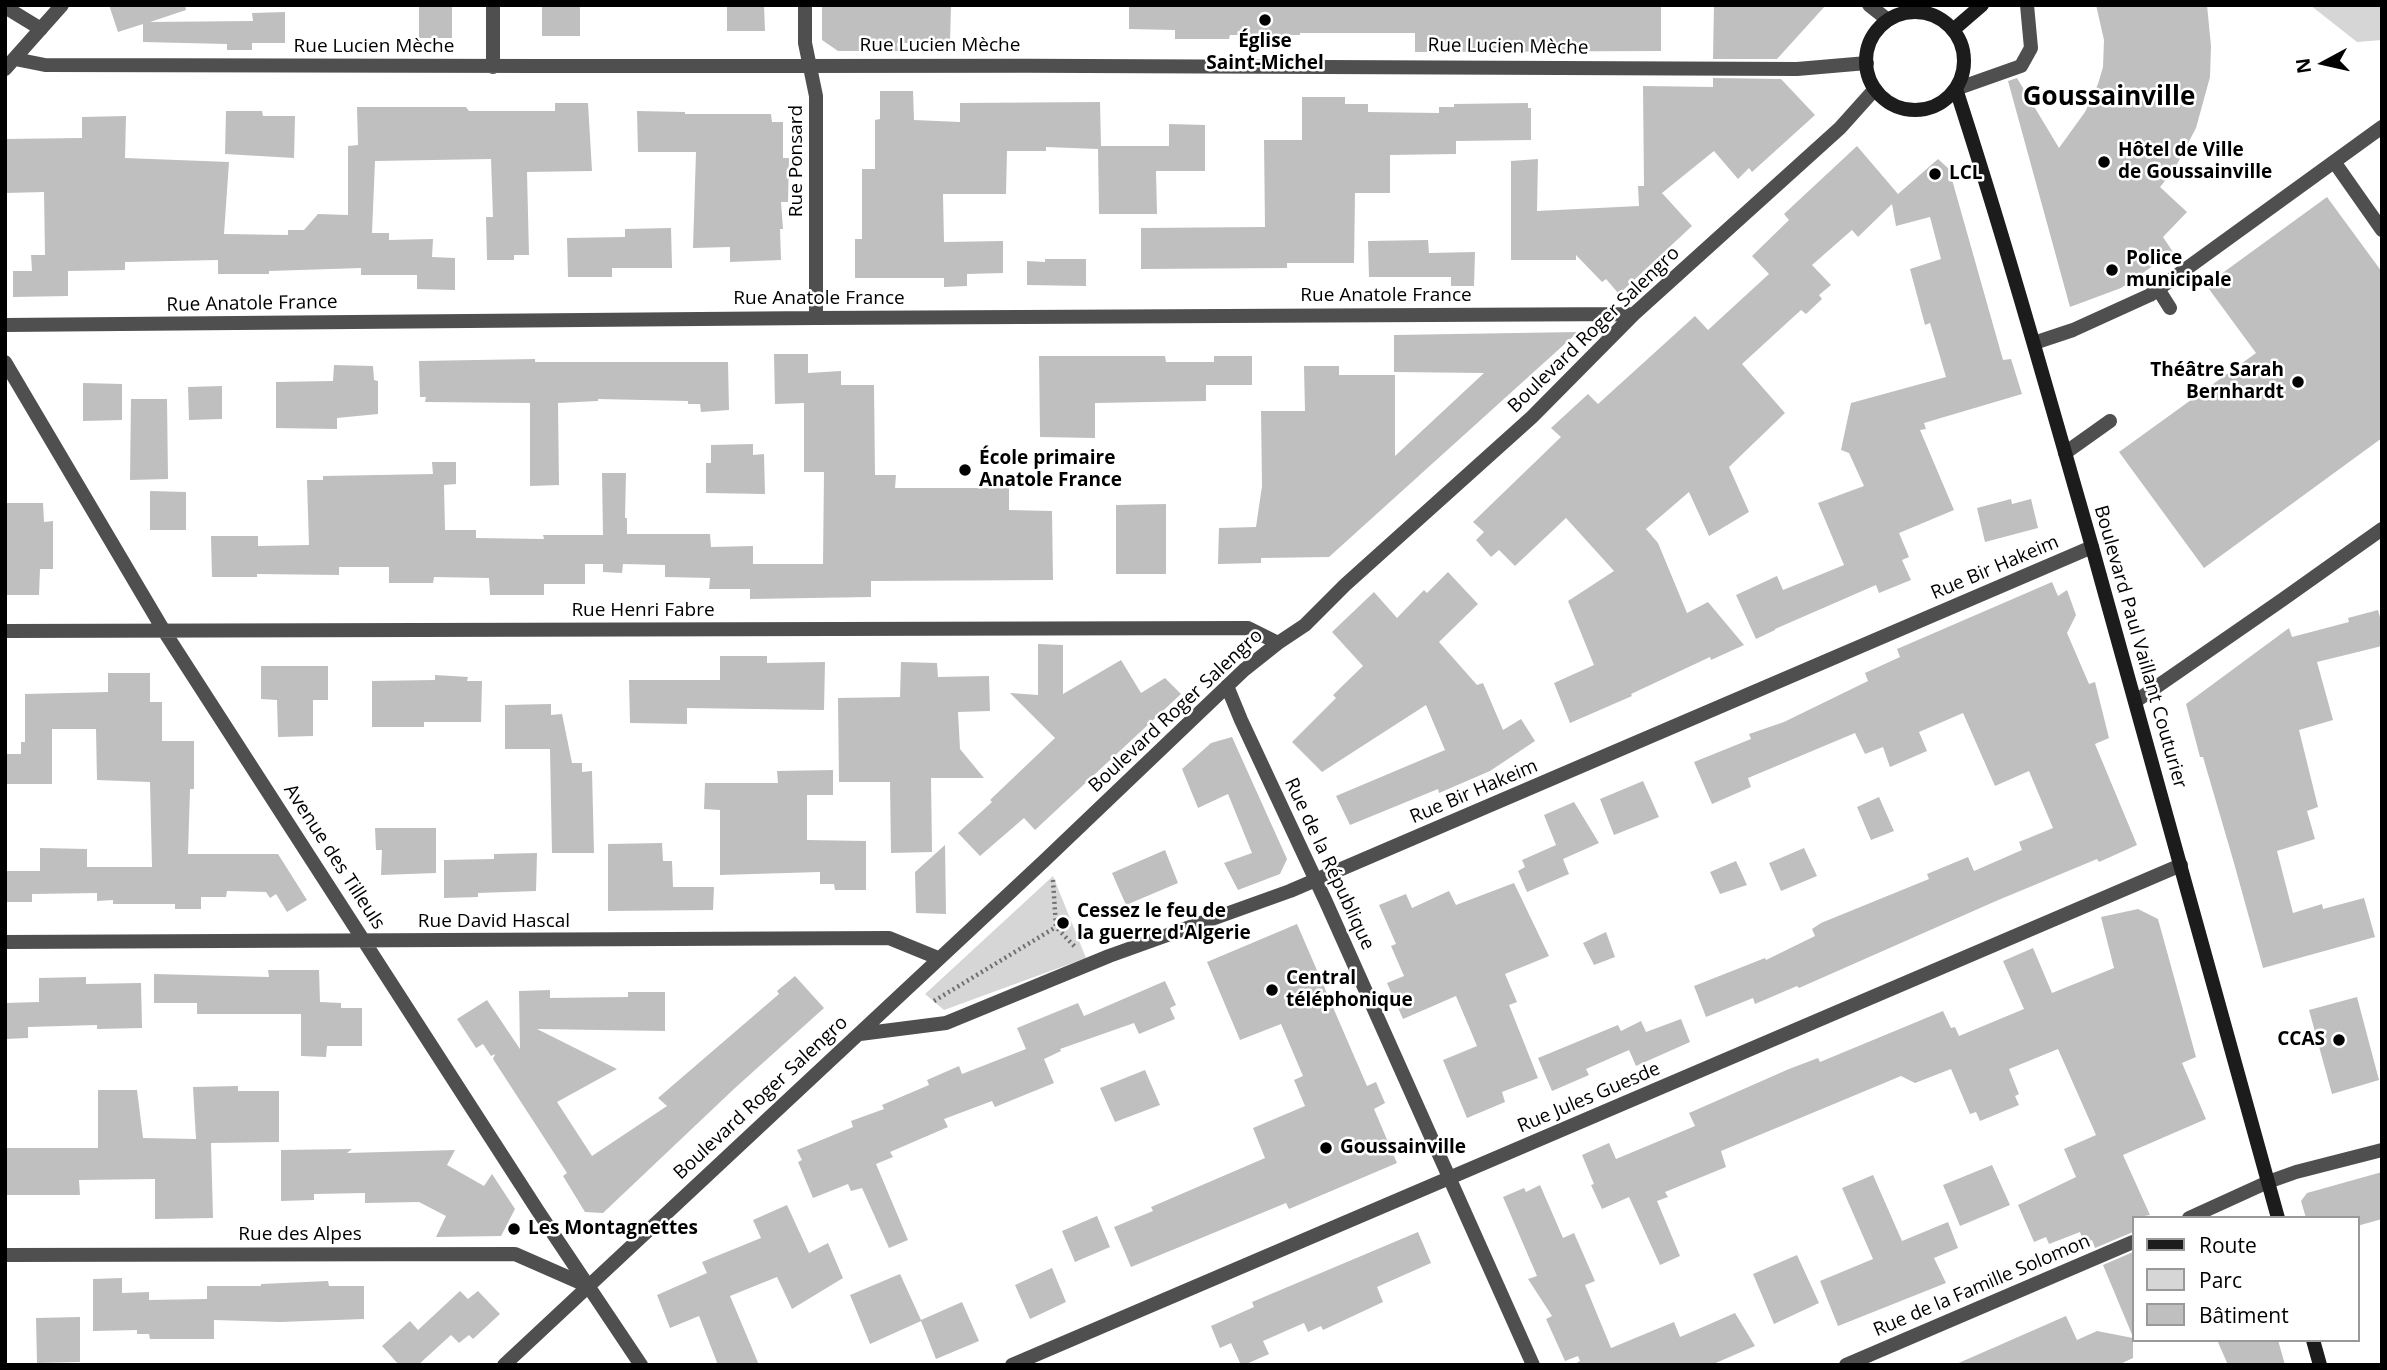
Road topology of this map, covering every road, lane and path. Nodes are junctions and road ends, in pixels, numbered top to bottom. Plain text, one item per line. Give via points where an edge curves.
1 (62, 5) edge
2 (493, 5) edge
3 (805, 5) edge
4 (1869, 5) edge
5 (1982, 5) edge
6 (2027, 5) edge
7 (5, 7) edge
8 (1888, 20) junction
9 (41, 29) junction
10 (1953, 30) junction
11 (1867, 63) junction
12 (10, 64) edge
13 (810, 66) junction
14 (493, 67) junction
15 (1875, 89) junction
16 (1956, 89) junction
17 (2382, 127) edge
18 (2334, 163) junction
19 (2382, 230) edge
20 (2158, 289) junction
21 (2170, 309) dead end
22 (1634, 314) junction
23 (816, 318) junction
24 (5, 326) edge
25 (2034, 344) junction
26 (5, 362) edge
27 (2110, 421) dead end
28 (2065, 453) junction
29 (2382, 529) edge
30 (2092, 547) junction
31 (5, 631) edge
32 (164, 631) junction
33 (1278, 643) junction
34 (1227, 686) junction
35 (2136, 701) junction
36 (1045, 860) junction
37 (2181, 865) junction
38 (1316, 880) junction
39 (5, 942) edge
40 (366, 942) junction
41 (938, 958) junction
42 (908, 1028) junction
43 (860, 1034) junction
44 (2382, 1150) edge
45 (1451, 1179) junction
46 (2268, 1182) junction
47 (2193, 1216) edge
48 (2277, 1216) edge
49 (2132, 1242) edge
50 (5, 1255) edge
51 (588, 1286) junction
52 (2314, 1342) edge
53 (504, 1365) edge
54 (641, 1365) edge
55 (1012, 1365) edge
56 (1533, 1365) edge
57 (1846, 1365) edge
58 (2320, 1365) edge

1 - 9 street
2 - 14 street
3 - 13 street, Rue Ponsard
4 - 8 street
5 - 10 street
6 - 16 street via 2031,48 2021,66
7 - 9 street
8 - 10 street via 1915,12 1930,14
8 - 11 street via 1868,47
9 - 12 street
10 - 16 street via 1965,59
11 - 13 street, Rue Lucien Mèche via 1797,69
11 - 15 street
12 - 14 street, Rue Lucien Mèche
13 - 14 street, Rue Lucien Mèche
13 - 23 street, Rue Ponsard via 816,96
15 - 16 street via 1886,100 1915,110 1937,105
15 - 22 street, Boulevard Roger Salengro via 1840,128
16 - 25 street, Boulevard Paul Vaillant Couturier
17 - 18 street
18 - 19 street
18 - 20 street
20 - 21 street
20 - 25 street
22 - 23 street, Rue Anatole France
22 - 33 street, Boulevard Roger Salengro via 1532,417 1305,625
23 - 24 street, Rue Anatole France
25 - 28 street, Boulevard Paul Vaillant Couturier
26 - 32 street, Avenue des Tilleuls
27 - 28 street
28 - 30 street, Boulevard Paul Vaillant Couturier
29 - 35 street
30 - 35 street, Boulevard Paul Vaillant Couturier
30 - 38 street, Rue Bir Hakeim
31 - 32 street, Rue Henri Fabre
32 - 33 street, Rue Henri Fabre via 1248,628
32 - 40 street, Avenue des Tilleuls
33 - 34 street, Boulevard Roger Salengro
34 - 36 street, Boulevard Roger Salengro
34 - 38 street, Rue de la République
35 - 37 street, Boulevard Paul Vaillant Couturier
36 - 41 street, Boulevard Roger Salengro
36 - 42 path via 1053,876 1056,927 934,1002
37 - 45 street, Rue Jules Guesde
37 - 46 street, Boulevard Paul Vaillant Couturier
38 - 42 street, Rue Bir Hakeim via 1109,956 946,1023
38 - 45 street, Rue de la République
39 - 40 street, Rue David Hascal
40 - 41 street, Rue David Hascal via 889,939
40 - 51 street, Avenue des Tilleuls
41 - 43 street, Boulevard Roger Salengro
42 - 43 street, Rue Bir Hakeim
43 - 51 street, Boulevard Roger Salengro
44 - 46 street
45 - 55 street, Rue Jules Guesde
45 - 56 street, Rue de la République
46 - 47 street
46 - 48 street, Boulevard Paul Vaillant Couturier
49 - 57 street, Rue de la Famille Solomon
50 - 51 street, Rue des Alpes via 515,1254
51 - 53 street, Boulevard Roger Salengro
51 - 54 street, Avenue des Tilleuls
52 - 58 street

